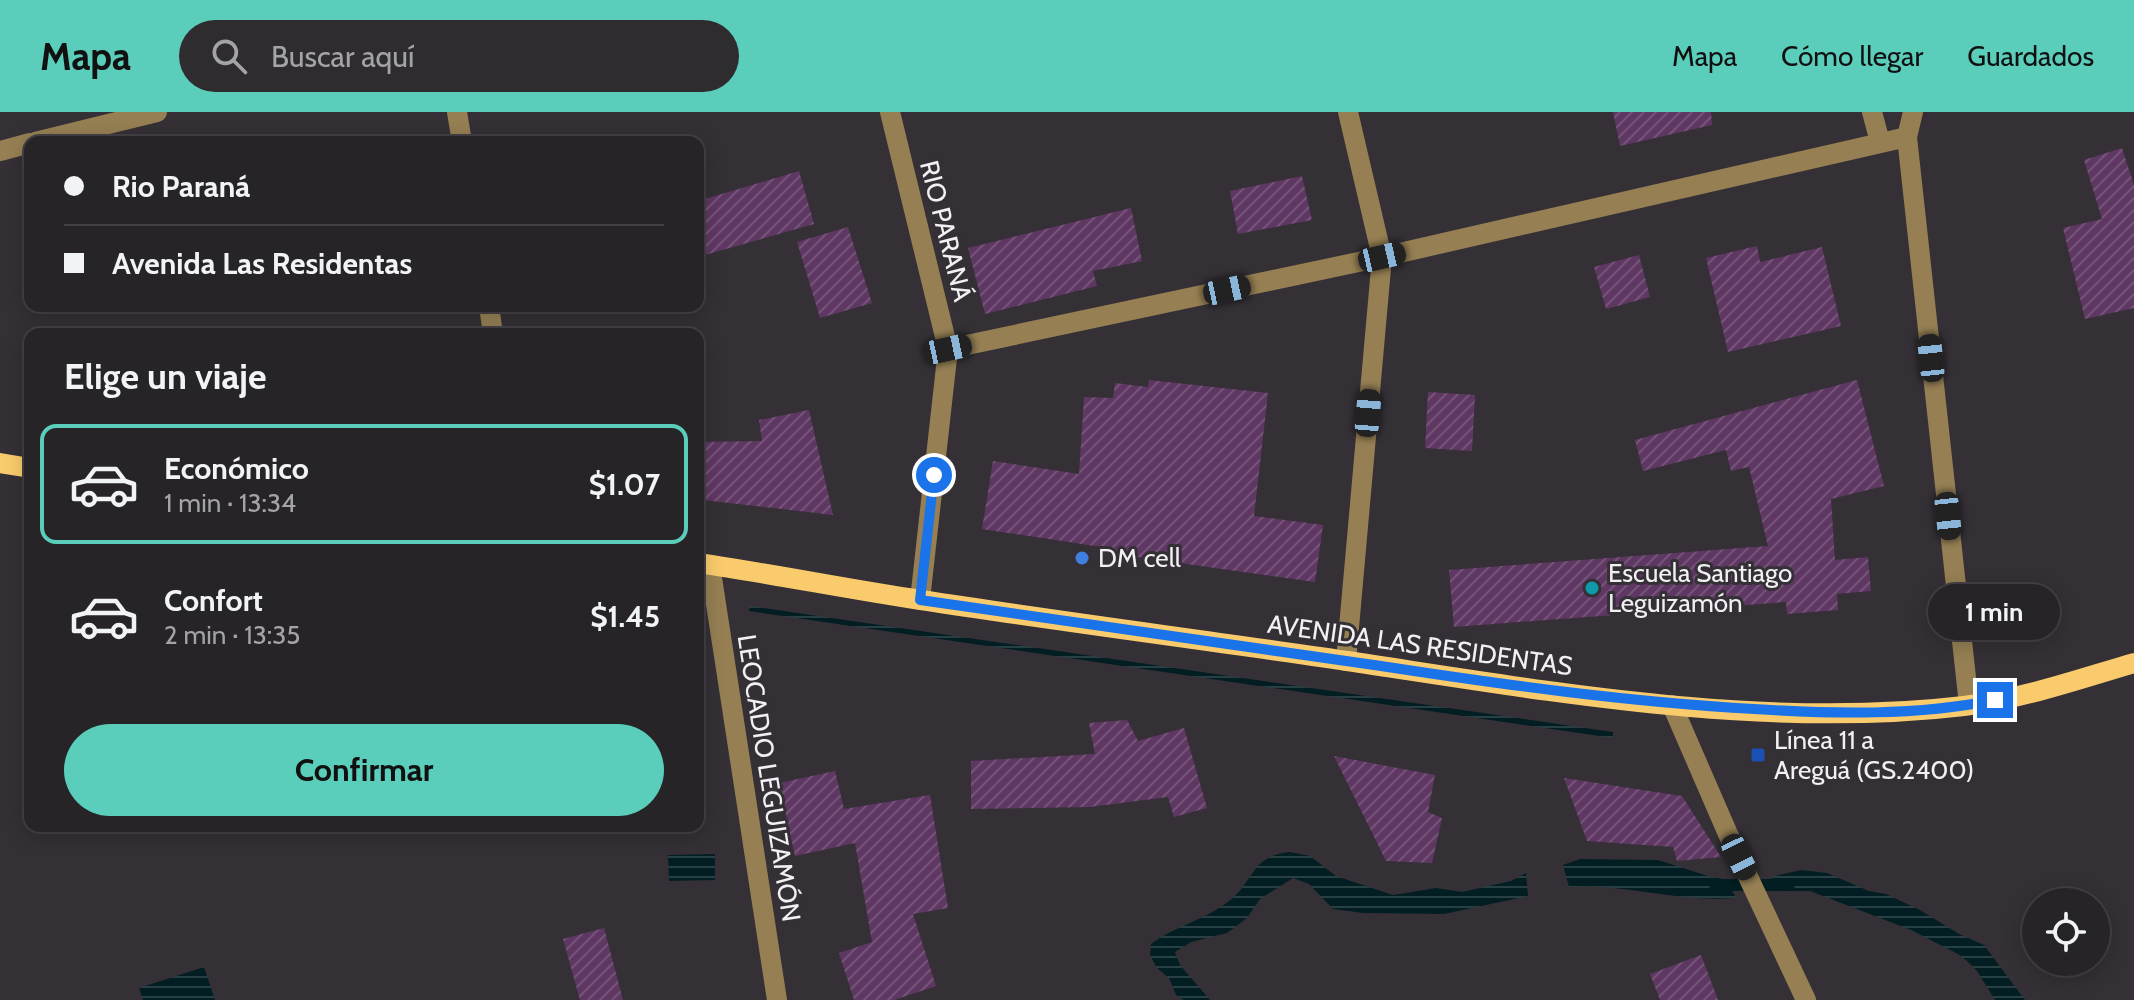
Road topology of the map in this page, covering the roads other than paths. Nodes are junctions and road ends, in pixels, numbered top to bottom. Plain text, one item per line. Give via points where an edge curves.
1 (157, 112) edge
2 (457, 112) edge
3 (890, 112) edge
4 (1348, 112) edge
5 (1872, 112) edge
6 (1913, 112) edge
7 (60, 136) edge
8 (461, 136) edge
9 (1907, 137) junction
10 (1880, 142) junction
11 (24, 145) edge
12 (0, 151) edge
13 (1382, 257) junction
14 (948, 349) junction
15 (0, 463) edge
16 (24, 467) edge
17 (704, 564) edge
18 (920, 600) junction
19 (1346, 661) junction
20 (2134, 663) edge
21 (1672, 705) junction
22 (1969, 705) junction
23 (777, 1000) edge
24 (1806, 1000) edge

1 - 7 street
2 - 8 street
3 - 14 street, RIO PARANÁ
4 - 13 street
5 - 10 street
6 - 9 street
9 - 10 street
9 - 22 street
10 - 13 street
11 - 12 street
13 - 14 street
13 - 19 street
14 - 18 street, RIO PARANÁ
15 - 16 main road
17 - 18 main road, AVENIDA LAS RESIDENTAS
17 - 23 street, LEOCADIO LEGUIZAMÓN
18 - 19 main road, AVENIDA LAS RESIDENTAS
19 - 21 main road, AVENIDA LAS RESIDENTAS
20 - 22 main road, AVENIDA LAS RESIDENTAS
21 - 22 main road, AVENIDA LAS RESIDENTAS via 1808,712
21 - 24 street

